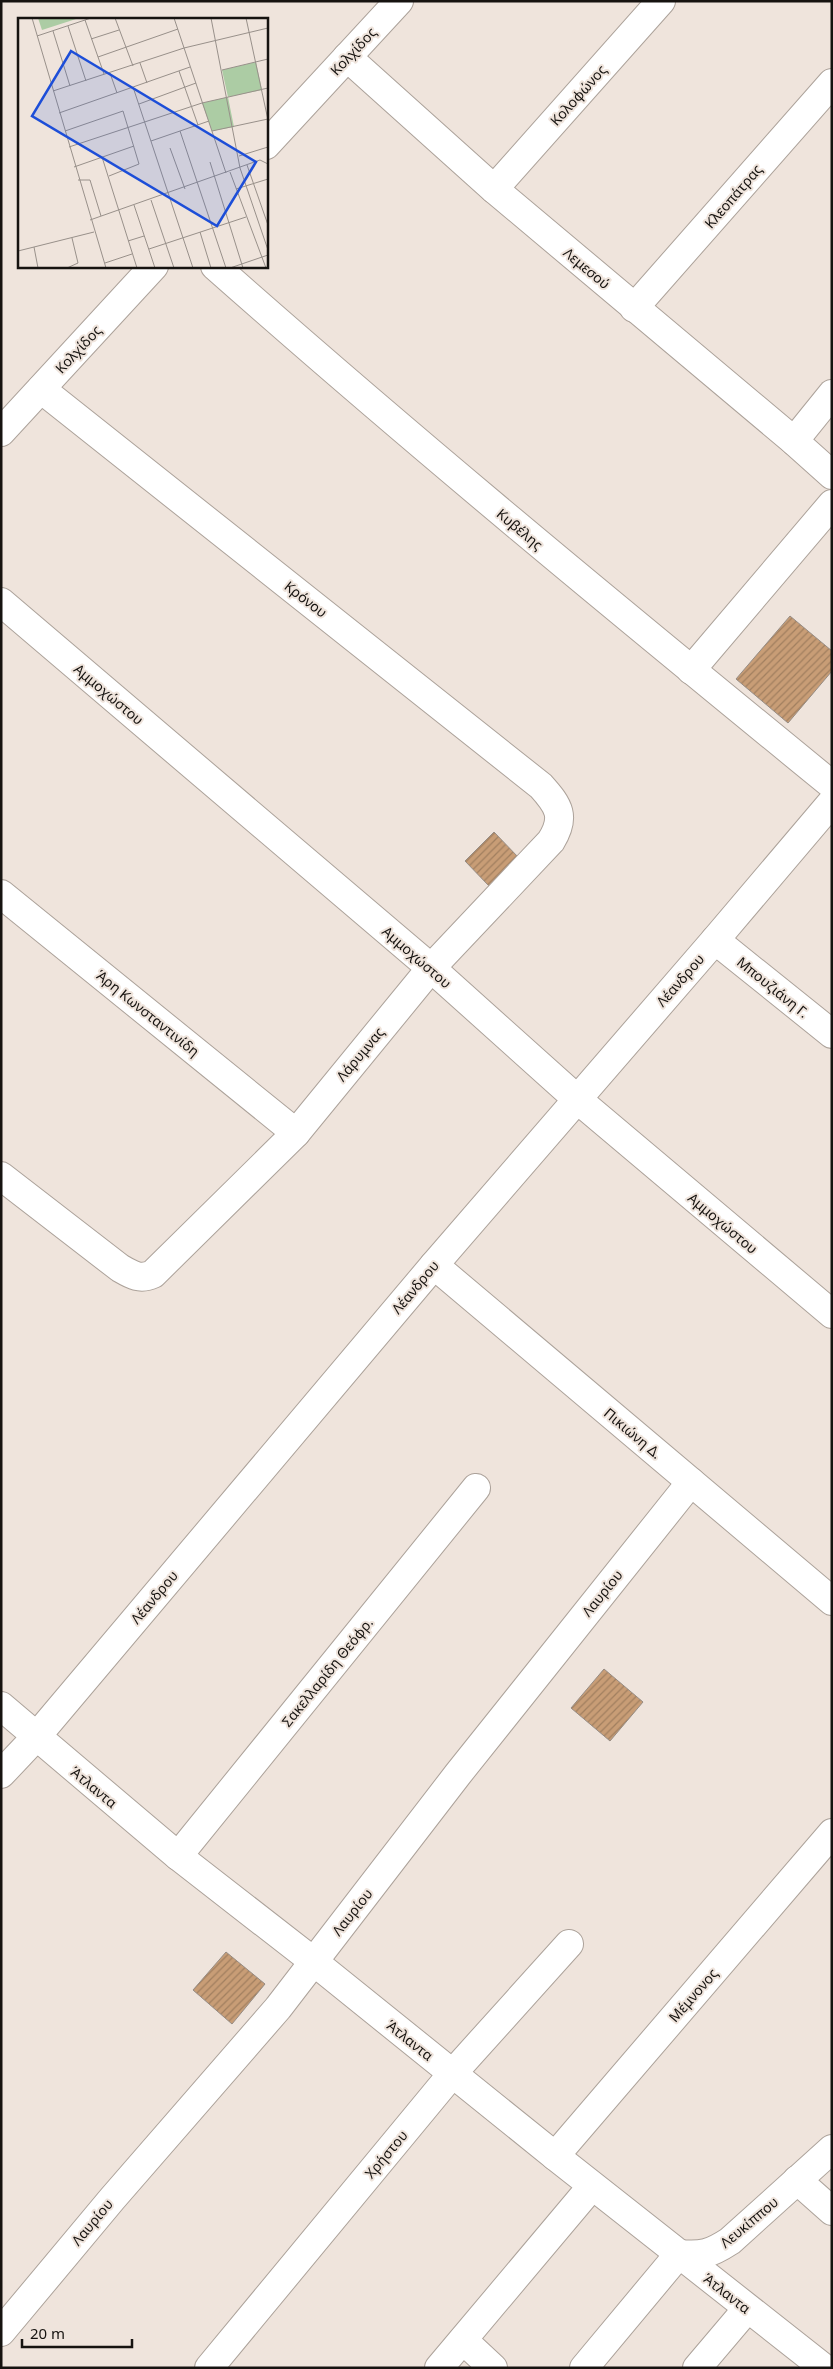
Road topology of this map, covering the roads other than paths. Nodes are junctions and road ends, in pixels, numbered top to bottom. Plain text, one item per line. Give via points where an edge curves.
1 (399, 1) edge
2 (661, 1) edge
3 (347, 56) junction
4 (832, 83) edge
5 (268, 143) edge
6 (494, 189) junction
7 (152, 268) edge
8 (217, 268) edge
9 (634, 308) junction
10 (41, 389) junction
11 (832, 394) edge
12 (1, 432) edge
13 (794, 441) junction
14 (832, 475) edge
15 (832, 504) edge
16 (1, 602) edge
17 (691, 670) junction
18 (832, 784) edge
19 (832, 802) edge
20 (561, 818) joint
21 (1, 894) edge
22 (715, 940) junction
23 (431, 968) junction
24 (832, 1034) edge
25 (577, 1099) junction
26 (296, 1132) junction
27 (1, 1176) edge
28 (434, 1264) junction
29 (832, 1314) edge
30 (691, 1482) junction
31 (476, 1488) dead end
32 (832, 1601) edge
33 (1, 1706) edge
34 (36, 1737) junction
35 (1, 1774) edge
36 (832, 1833) edge
37 (178, 1856) junction
38 (569, 1944) dead end
39 (313, 1961) junction
40 (452, 2074) junction
41 (832, 2149) edge
42 (555, 2156) junction
43 (797, 2180) junction
44 (592, 2186) junction
45 (832, 2211) edge
46 (678, 2254) junction
47 (747, 2309) junction
48 (1, 2332) edge
49 (462, 2340) junction
50 (209, 2368) edge
51 (439, 2368) edge
52 (494, 2368) edge
53 (584, 2368) edge
54 (697, 2368) edge
55 (824, 2368) edge

1 - 3 street, Κολχίδος
2 - 6 street, Κολοφώνος
3 - 5 street, Κολχίδος
3 - 6 street, Λεμεσού
4 - 9 street, Κλεοπάτρας
6 - 9 street, Λεμεσού
7 - 10 street, Κολχίδος
8 - 17 street, Κυβέλης via 530,538
9 - 13 street, Λεμεσού
10 - 12 street, Κολχίδος
10 - 20 street, Κρόνου via 541,786 553,799
11 - 13 street
13 - 14 street, Λεμεσού
15 - 17 street
16 - 23 street, Αμμοχώστου
17 - 18 street, Κυβέλης
19 - 22 street, Λέανδρου
20 - 23 street, Λάρυμνας via 551,841
21 - 26 street, Άρη Κωνσταντινίδη
22 - 24 street, Μπουζιάνη Γ.
22 - 25 street, Λέανδρου
23 - 25 street, Αμμοχώστου
23 - 26 street, Λάρυμνας
25 - 28 street, Λέανδρου
25 - 29 street, Αμμοχώστου
26 - 27 street, Λάρυμνας via 153,1274 144,1278 134,1276 112,1262
28 - 30 street, Πικιώνη Δ.
28 - 34 street, Λέανδρου
30 - 32 street, Πικιώνη Δ.
30 - 39 street, Λαυρίου
31 - 37 street, Σακελλαρίδη Θεόφρ.
33 - 34 street, Άτλαντα
34 - 35 street, Λέανδρου
34 - 37 street, Άτλαντα
36 - 42 street, Μέμνονος
37 - 39 street, Άτλαντα
38 - 40 street, Χρήστου
39 - 40 street, Άτλαντα
39 - 48 street, Λαυρίου via 278,2008
40 - 42 street, Άτλαντα
40 - 50 street, Χρήστου
41 - 43 street, Λευκίππου
42 - 44 street, Άτλαντα
43 - 45 street
43 - 46 street, Λευκίππου via 730,2241 713,2252 698,2256
44 - 46 street, Άτλαντα
44 - 49 street
46 - 47 street, Άτλαντα
46 - 53 street
47 - 54 street
47 - 55 street, Άτλαντα
49 - 51 street
49 - 52 street

